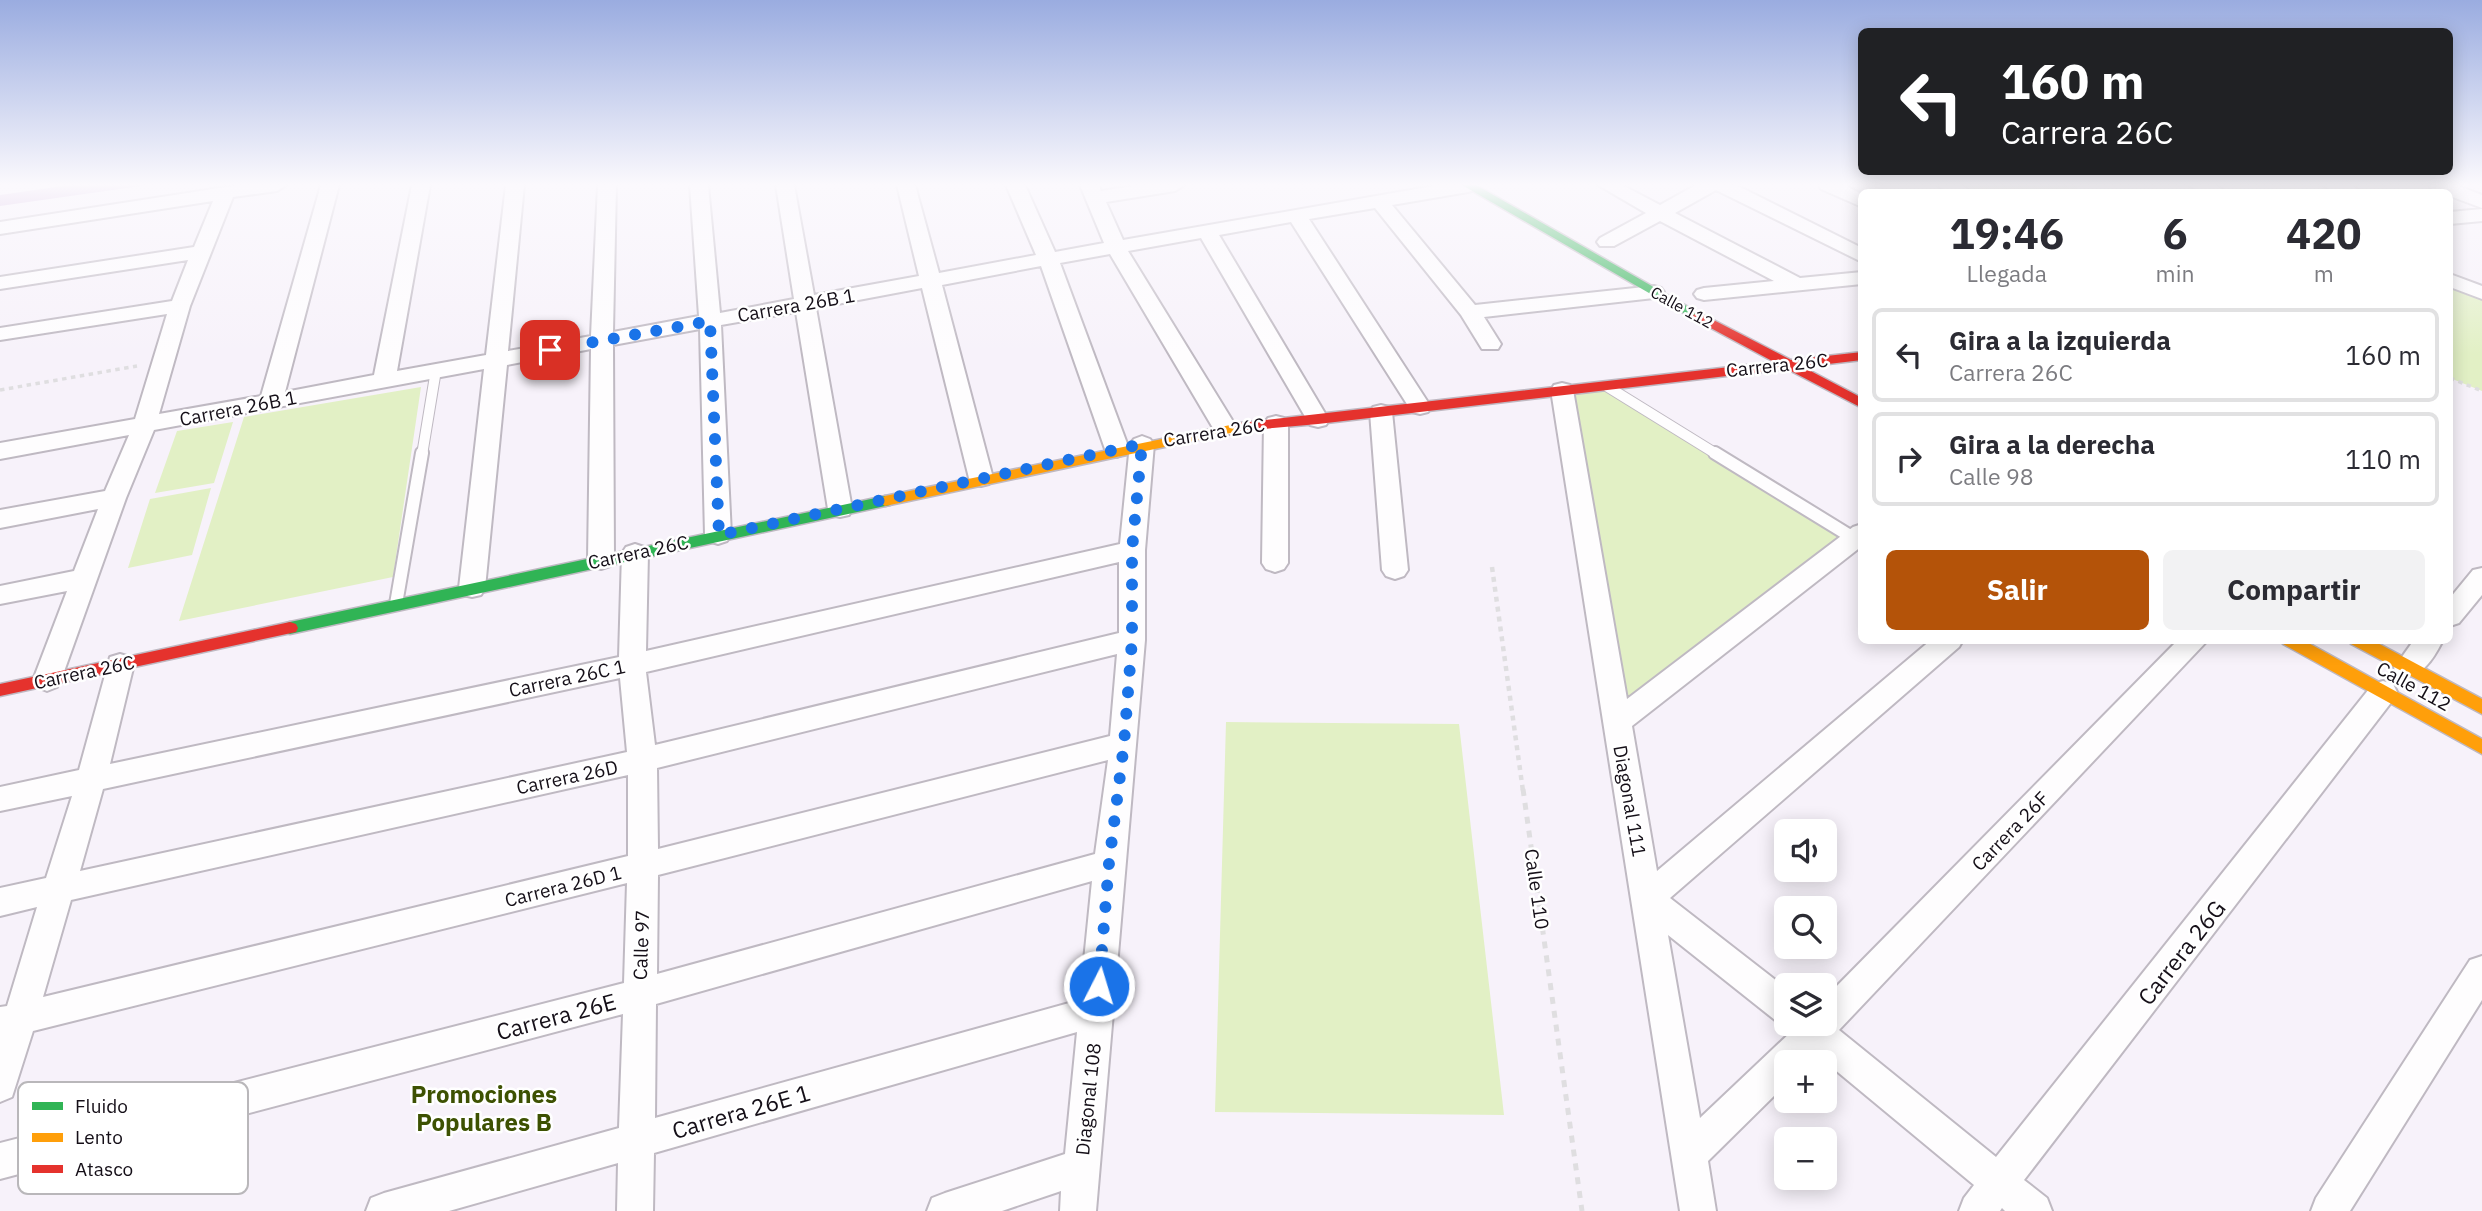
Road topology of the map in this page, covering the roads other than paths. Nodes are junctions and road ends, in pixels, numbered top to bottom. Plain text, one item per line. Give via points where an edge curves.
1 (205, 242) edge
2 (314, 242) edge
3 (410, 242) edge
4 (509, 242) edge
5 (605, 242) edge
6 (704, 242) edge
7 (796, 242) edge
8 (921, 242) edge
9 (1040, 242) edge
10 (1113, 242) edge
11 (1156, 242) edge
12 (1213, 242) edge
13 (1313, 242) edge
14 (1412, 242) edge
15 (1565, 242) edge
16 (1717, 242) edge
17 (1833, 242) edge
18 (1116, 248) junction
19 (200, 252) junction
20 (1858, 254) edge
21 (1048, 259) junction
22 (1858, 278) edge
23 (2482, 279) edge
24 (931, 280) junction
25 (2453, 282) edge
26 (2453, 282) edge
27 (0, 283) edge
28 (1797, 284) junction
29 (1698, 290) joint
30 (1654, 292) junction
31 (2482, 293) edge
32 (807, 303) junction
33 (180, 306) junction
34 (1727, 306) dead end
35 (1470, 312) junction
36 (710, 321) junction
37 (0, 334) edge
38 (601, 341) junction
39 (1490, 344) dead end
40 (1795, 345) dead end
41 (1858, 356) edge
42 (498, 359) junction
43 (1823, 360) junction
44 (1788, 364) junction
45 (436, 370) junction
46 (1850, 374) dead end
47 (384, 381) junction
48 (1606, 386) junction
49 (1562, 390) junction
50 (271, 400) junction
51 (1858, 402) edge
52 (1420, 407) junction
53 (1381, 412) junction
54 (1318, 420) junction
55 (1276, 423) junction
56 (144, 426) junction
57 (1225, 428) junction
58 (1129, 446) junction
59 (0, 451) edge
60 (981, 478) junction
61 (114, 498) junction
62 (840, 509) junction
63 (0, 519) edge
64 (719, 535) junction
65 (1858, 535) edge
66 (1858, 537) edge
67 (1132, 550) junction
68 (635, 553) junction
69 (601, 560) junction
70 (1275, 563) dead end
71 (1395, 570) dead end
72 (2482, 577) edge
73 (85, 578) junction
74 (472, 588) junction
75 (0, 594) edge
76 (396, 604) junction
77 (2453, 612) edge
78 (1132, 640) junction
79 (1945, 644) edge
80 (2191, 644) edge
81 (2296, 644) edge
82 (2364, 644) edge
83 (2427, 644) edge
84 (120, 664) junction
85 (632, 665) junction
86 (2409, 668) junction
87 (47, 680) junction
88 (0, 690) edge
89 (2383, 692) junction
90 (2482, 707) edge
91 (1617, 722) junction
92 (1124, 744) junction
93 (2482, 747) edge
94 (642, 760) junction
95 (92, 778) junction
96 (0, 799) edge
97 (1109, 863) junction
98 (643, 866) junction
99 (60, 887) junction
100 (1647, 899) junction
101 (0, 902) edge
102 (2482, 971) edge
103 (639, 994) junction
104 (1774, 999) edge
105 (1837, 1005) edge
106 (1097, 1010) junction
107 (10, 1021) edge
108 (1806, 1036) edge
109 (1830, 1036) edge
110 (0, 1085) edge
111 (248, 1096) edge
112 (637, 1140) junction
113 (1689, 1154) junction
114 (18, 1156) edge
115 (0, 1161) edge
116 (1081, 1167) junction
117 (2001, 1184) junction
118 (384, 1211) edge
119 (635, 1211) edge
120 (945, 1211) edge
121 (1078, 1211) edge
122 (1698, 1211) edge
123 (1977, 1211) edge
124 (2034, 1211) edge
125 (2329, 1211) edge

1 - 19 street
2 - 50 street
3 - 47 street
4 - 42 street
5 - 38 street
6 - 36 street
7 - 32 street
8 - 24 street
9 - 21 street
10 - 18 street
11 - 18 street, Carrera 26B 1
12 - 54 street
13 - 52 street
14 - 35 street
15 - 30 street, Calle 112
16 - 28 street
17 - 20 street
18 - 21 street, Carrera 26B 1
18 - 57 street
19 - 27 street
19 - 33 street
21 - 24 street, Carrera 26B 1
21 - 58 street
22 - 28 street
23 - 25 street
24 - 32 street, Carrera 26B 1
24 - 60 street
26 - 31 street
28 - 29 street
29 - 34 street, Calle 112
30 - 35 street
30 - 44 street, Calle 112
32 - 36 street, Carrera 26B 1
32 - 62 street
33 - 37 street
33 - 56 street
35 - 39 street
36 - 38 street, Carrera 26B 1
36 - 64 street
38 - 42 street, Carrera 26B 1
38 - 69 street
40 - 43 street
41 - 43 street, Carrera 26C
42 - 45 street, Carrera 26B 1
42 - 74 street
43 - 44 street, Carrera 26C
43 - 46 street
44 - 48 street, Carrera 26C
44 - 51 street, Calle 112
45 - 47 street, Carrera 26B 1
45 - 76 lane
47 - 50 street, Carrera 26B 1
48 - 49 street, Carrera 26C
48 - 65 lane
49 - 52 street, Carrera 26C
49 - 91 street, Diagonal 111
50 - 56 street, Carrera 26B 1
52 - 53 street, Carrera 26C
53 - 54 street, Carrera 26C
53 - 71 street
54 - 55 street, Carrera 26C
55 - 57 street, Carrera 26C
55 - 70 street
56 - 59 street, Carrera 26B 1
56 - 61 street
57 - 58 street, Carrera 26C
58 - 60 street, Carrera 26C
58 - 67 street, Diagonal 108
60 - 62 street, Carrera 26C
61 - 63 street
61 - 73 street
62 - 64 street, Carrera 26C
64 - 68 street, Carrera 26C
66 - 91 street
67 - 78 street, Diagonal 108
67 - 85 street, Carrera 26C 1
68 - 69 street, Carrera 26C
68 - 85 street, Calle 97
69 - 74 street, Carrera 26C
72 - 77 street
73 - 75 street
73 - 87 street
74 - 76 street, Carrera 26C
76 - 84 street, Carrera 26C
78 - 92 street, Diagonal 108
78 - 94 street, Carrera 26D
79 - 100 street
80 - 105 street, Carrera 26F
81 - 89 street, Calle 112
82 - 86 street, Calle 112
83 - 86 street
84 - 87 street, Carrera 26C
84 - 95 street
85 - 94 street, Calle 97
85 - 95 street, Carrera 26C 1
86 - 90 street, Calle 112
87 - 88 street, Carrera 26C
89 - 93 street, Calle 112
89 - 117 street, Carrera 26G
91 - 100 street, Diagonal 111
92 - 97 street, Diagonal 108
92 - 98 street, Carrera 26D 1
94 - 98 street, Calle 97
94 - 99 street, Carrera 26D
95 - 96 street, Carrera 26C 1
95 - 99 street
97 - 103 street, Carrera 26E
97 - 106 street, Diagonal 108
98 - 103 street, Calle 97
98 - 107 street, Carrera 26D 1
99 - 101 street, Carrera 26D
99 - 107 street
100 - 104 street
100 - 113 street, Diagonal 111
102 - 125 street
103 - 111 street, Carrera 26E
103 - 112 street, Calle 97
106 - 112 street, Carrera 26E 1
106 - 116 street, Diagonal 108
107 - 110 street
108 - 113 street, Carrera 26F
109 - 117 street
112 - 118 street, Carrera 26E 1
112 - 119 street, Calle 97
113 - 122 street, Diagonal 111
114 - 115 street, Carrera 26E
116 - 120 street
116 - 121 street, Diagonal 108
117 - 123 street, Carrera 26G
117 - 124 street

